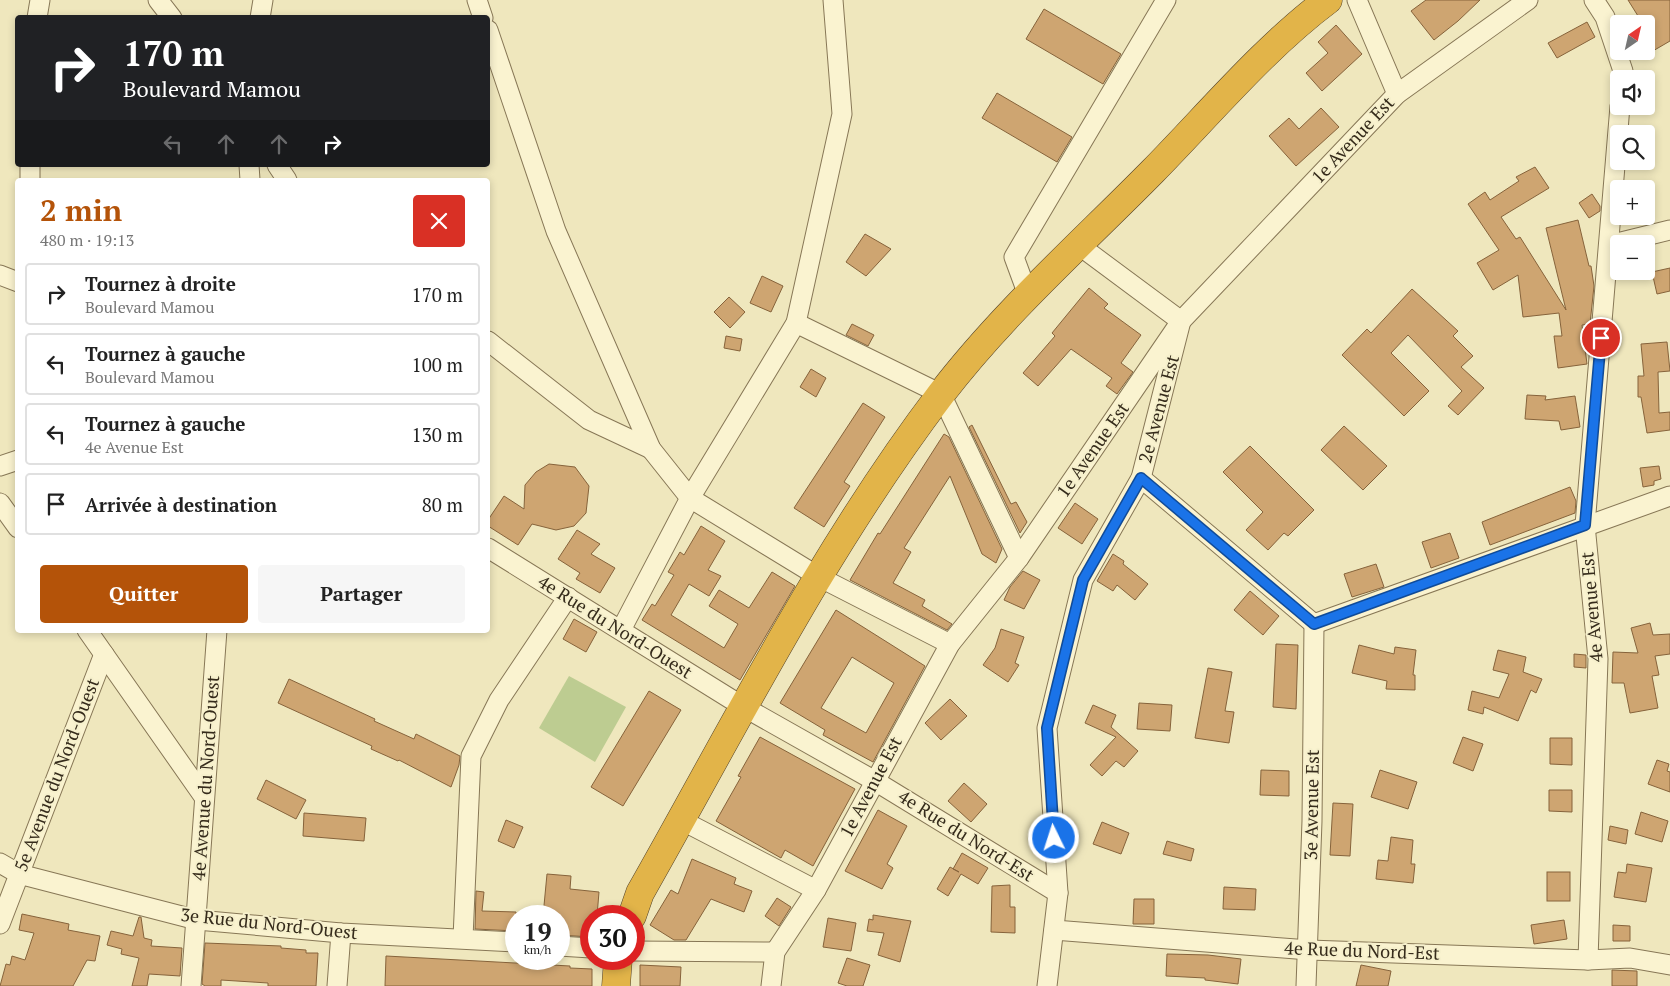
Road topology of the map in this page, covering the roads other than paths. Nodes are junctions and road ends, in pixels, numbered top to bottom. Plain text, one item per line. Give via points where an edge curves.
1 (40, 0) edge
2 (158, 0) edge
3 (263, 0) edge
4 (477, 0) edge
5 (833, 0) edge
6 (1166, 0) edge
7 (1328, 0) edge
8 (1357, 0) edge
9 (1528, 0) edge
10 (1594, 0) edge
11 (38, 15) edge
12 (170, 15) edge
13 (260, 15) edge
14 (482, 15) edge
15 (490, 36) edge
16 (1623, 70) edge
17 (1397, 94) junction
18 (1619, 115) edge
19 (279, 167) edge
20 (286, 178) edge
21 (1670, 230) edge
22 (1609, 245) junction
23 (1080, 246) junction
24 (0, 275) edge
25 (15, 281) edge
26 (1028, 296) junction
27 (1182, 322) junction
28 (796, 324) junction
29 (490, 343) edge
30 (941, 394) junction
31 (651, 449) junction
32 (15, 461) edge
33 (0, 466) edge
34 (1141, 478) junction
35 (1670, 496) edge
36 (690, 498) junction
37 (0, 503) edge
38 (15, 524) edge
39 (1585, 525) junction
40 (490, 549) edge
41 (1018, 558) junction
42 (819, 577) junction
43 (568, 597) junction
44 (1314, 624) junction
45 (621, 630) junction
46 (89, 633) edge
47 (217, 633) edge
48 (950, 644) junction
49 (104, 654) junction
50 (742, 706) junction
51 (875, 780) junction
52 (204, 797) junction
53 (681, 820) junction
54 (0, 863) edge
55 (19, 874) junction
56 (816, 890) junction
57 (1058, 893) junction
58 (636, 905) edge
59 (197, 920) junction
60 (0, 924) edge
61 (1054, 930) junction
62 (341, 933) junction
63 (463, 938) junction
64 (505, 941) edge
65 (1308, 950) junction
66 (645, 951) edge
67 (775, 952) junction
68 (1588, 960) junction
69 (1670, 965) edge
70 (617, 970) edge
71 (191, 986) edge
72 (337, 986) edge
73 (616, 986) edge
74 (771, 986) edge
75 (1047, 986) edge
76 (1306, 986) edge

1 - 11 street
2 - 12 street
3 - 13 street
4 - 14 street
5 - 28 street via 842,114
6 - 26 street via 1014,257
7 - 23 highway via 1276,46
8 - 17 street
9 - 17 street, 1e Avenue Est
10 - 16 street via 1605,17
15 - 31 street via 556,231
17 - 27 street, 1e Avenue Est
18 - 22 street, 4e Avenue Est
19 - 20 street
21 - 22 street
22 - 39 street, 4e Avenue Est
23 - 26 highway
23 - 27 street
24 - 25 street
26 - 30 highway
27 - 34 street, 2e Avenue Est
27 - 41 street, 1e Avenue Est
28 - 30 street
28 - 36 street
29 - 31 street via 589,420
30 - 41 street
30 - 42 highway via 861,509
31 - 36 street
32 - 33 street
34 - 44 street
34 - 57 street, 2e Avenue Est via 1083,580 1047,728
35 - 39 street
36 - 42 street
36 - 45 street
37 - 38 street
39 - 44 street
39 - 68 street, 4e Avenue Est via 1598,658
40 - 43 street, 4e Rue du Nord-Ouest
41 - 48 street, 1e Avenue Est
42 - 48 street
42 - 50 highway
43 - 45 street, 4e Rue du Nord-Ouest
43 - 63 street via 504,693 471,756
44 - 65 street, 3e Avenue Est
45 - 50 street, 4e Rue du Nord-Ouest
46 - 49 street
47 - 52 street, 4e Avenue du Nord-Ouest
48 - 51 street, 1e Avenue Est
49 - 52 street
49 - 55 street, 5e Avenue du Nord-Ouest
50 - 51 street, 4e Rue du Nord-Est
50 - 53 highway
51 - 56 street, 1e Avenue Est
51 - 57 street, 4e Rue du Nord-Est
52 - 59 street, 4e Avenue du Nord-Ouest
53 - 56 street
53 - 58 highway
54 - 55 street, 3e Rue du Nord-Ouest
55 - 59 street, 3e Rue du Nord-Ouest
55 - 60 street, 5e Avenue du Nord-Ouest
56 - 67 street, 1e Avenue Est
57 - 61 street, 2e Avenue Est
59 - 62 street, 3e Rue du Nord-Ouest
59 - 71 street, 4e Avenue du Nord-Ouest
61 - 65 street, 4e Rue du Nord-Est
61 - 75 street, 2e Avenue Est
62 - 63 street, 3e Rue du Nord-Ouest
62 - 72 street
63 - 64 street, 3e Rue du Nord-Ouest
65 - 68 street, 4e Rue du Nord-Est
65 - 76 street, 3e Avenue Est
66 - 67 street
67 - 74 street, 1e Avenue Est
68 - 69 street, 4e Rue du Nord-Est via 1630,958
70 - 73 highway

